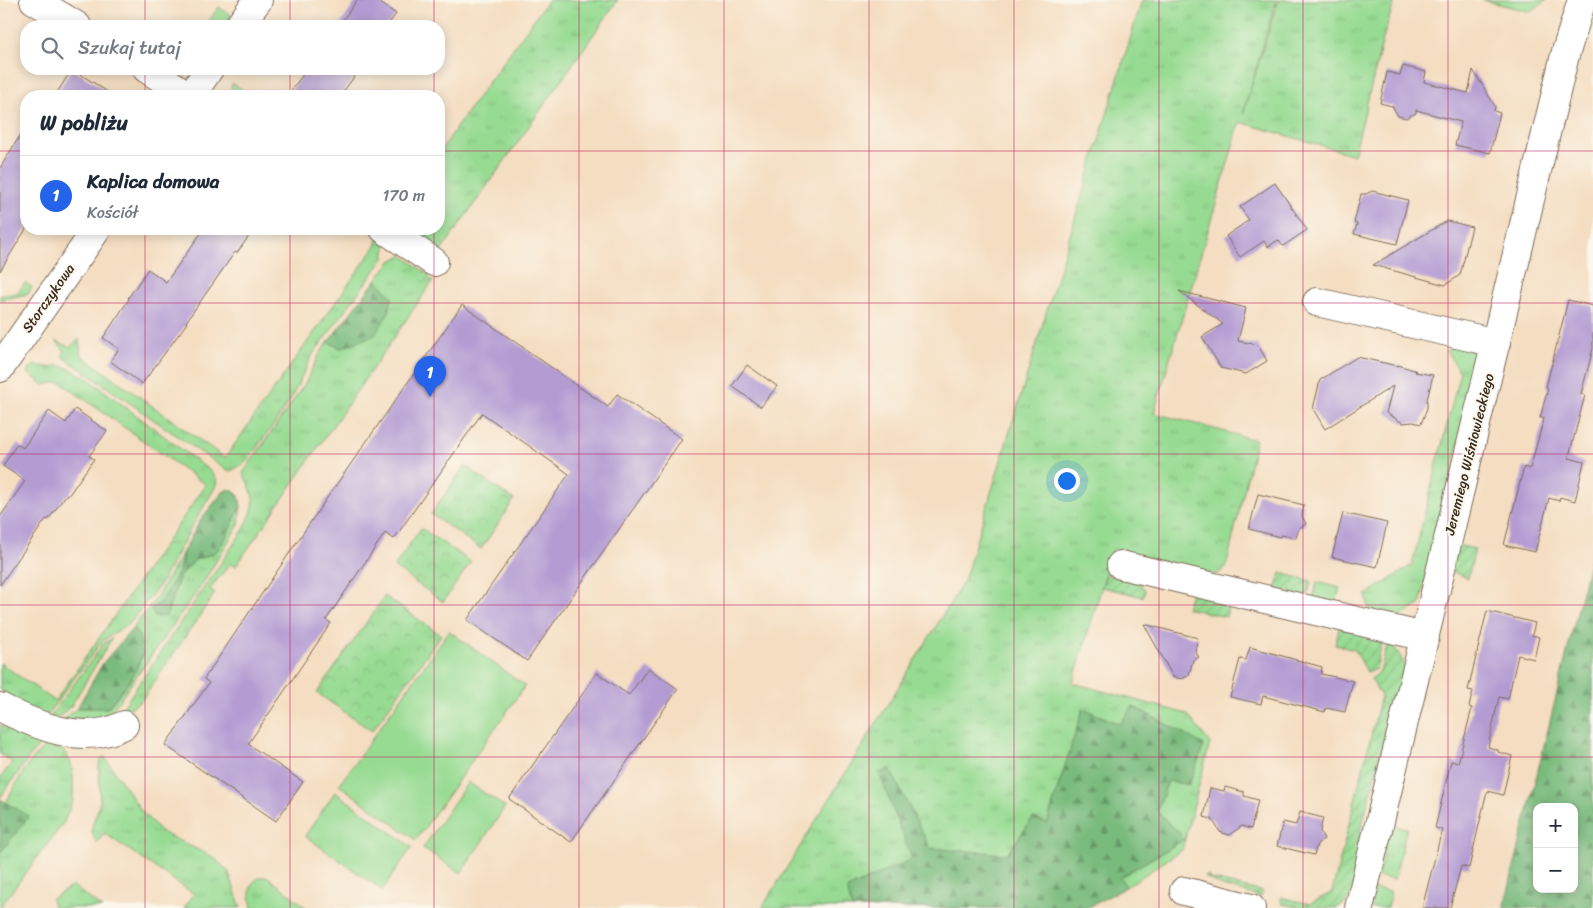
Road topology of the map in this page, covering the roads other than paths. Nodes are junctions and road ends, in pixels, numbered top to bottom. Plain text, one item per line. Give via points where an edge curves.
1 (34, 0) edge
2 (258, 0) edge
3 (1582, 0) edge
4 (67, 20) edge
5 (243, 20) edge
6 (157, 75) edge
7 (206, 75) edge
8 (180, 90) edge
9 (194, 90) edge
10 (92, 235) edge
11 (393, 235) edge
12 (434, 262) dead end
13 (1316, 302) dead end
14 (9, 336) edge
15 (1496, 343) junction
16 (0, 368) edge
17 (1121, 565) dead end
18 (1425, 637) junction
19 (0, 707) edge
20 (118, 728) dead end
21 (1184, 891) dead end
22 (1251, 908) edge
23 (1359, 908) edge

1 - 4 street
2 - 5 street
3 - 15 street, Jeremiego Wiśniowieckiego via 1565,55
6 - 8 street
7 - 9 street
10 - 14 street, Storczykowa
11 - 12 street
13 - 15 street
14 - 16 street, Storczykowa
15 - 18 street, Jeremiego Wiśniowieckiego
17 - 18 street
18 - 23 street, Jeremiego Wiśniowieckiego
19 - 20 street via 52,730 74,733
21 - 22 street

